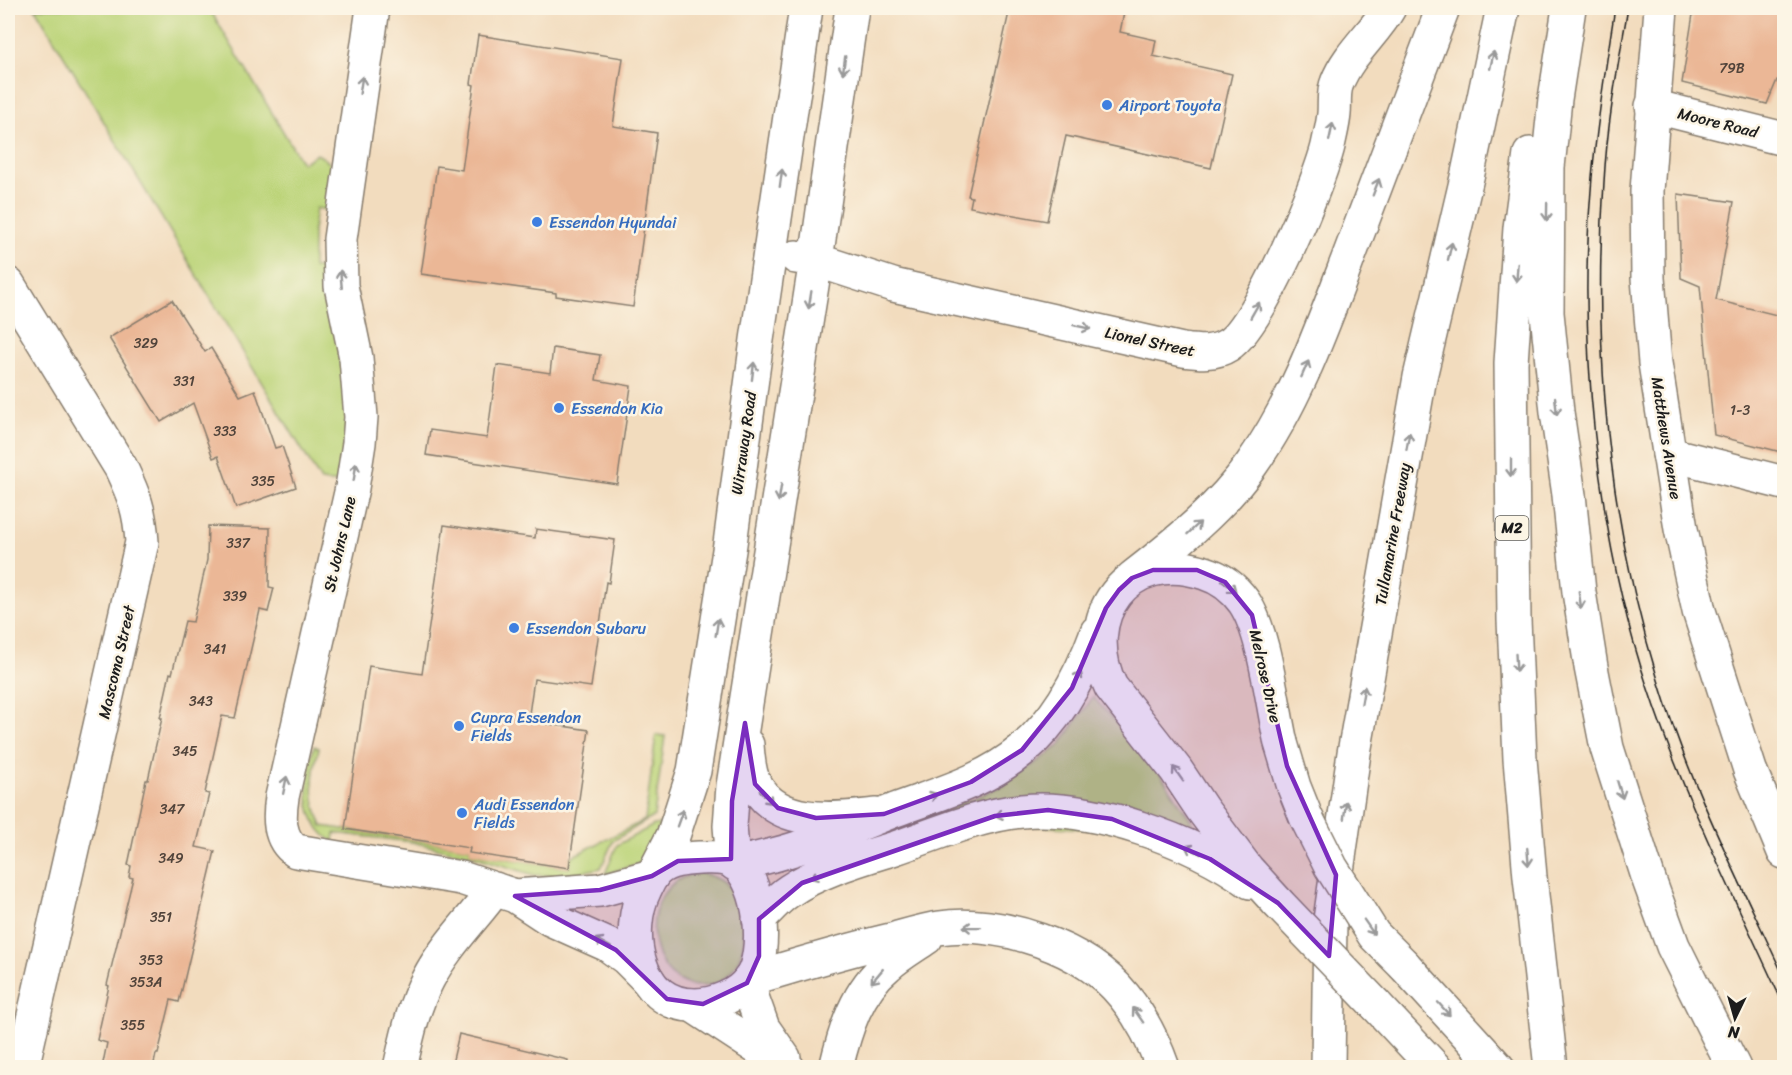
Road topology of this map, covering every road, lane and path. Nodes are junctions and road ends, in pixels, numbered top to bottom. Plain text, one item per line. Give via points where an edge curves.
1 (373, 8) edge
2 (806, 8) edge
3 (852, 8) edge
4 (1389, 8) edge
5 (1443, 8) edge
6 (1503, 8) edge
7 (1554, 8) edge
8 (1569, 8) edge
9 (1661, 8) edge
10 (1652, 106) junction
11 (1785, 139) edge
12 (770, 254) junction
13 (816, 260) junction
14 (8, 285) edge
15 (1669, 454) junction
16 (1785, 483) edge
17 (732, 527) junction
18 (774, 534) junction
19 (1132, 578) junction
20 (1106, 608) junction
21 (745, 723) junction
22 (884, 814) junction
23 (1785, 852) edge
24 (734, 863) junction
25 (654, 873) junction
26 (505, 893) junction
27 (1278, 903) junction
28 (759, 919) junction
29 (939, 928) junction
30 (648, 980) junction
31 (749, 981) junction
32 (692, 1005) junction
33 (1491, 1060) edge
34 (22, 1068) edge
35 (400, 1068) edge
36 (788, 1068) edge
37 (793, 1068) edge
38 (836, 1068) edge
39 (1163, 1068) edge
40 (1328, 1068) edge
41 (1435, 1068) edge
42 (1551, 1068) edge
43 (1734, 1068) edge

26 -> 1 main road, St Johns Lane via 426,871 296,851 286,842 280,824 282,797 359,443 359,384 342,286 340,239
12 -> 2 main road, Wirraway Road
3 -> 13 main road
13 -> 4 main road, Lionel Street via 881,282 1191,351 1221,349 1241,332 1263,297 1313,192 1333,123 1335,87
19 -> 5 main road via 1192,530 1229,492 1251,465 1291,399 1332,302
40 -> 6 main road, Tullamarine Freeway via 1329,920 1354,753 1420,377
7 -> 42 main road, M2 via 1520,228 1511,363 1520,759
8 -> 43 main road via 1548,167 1548,313 1579,592 1607,747 1649,880 1673,946
9 - 10 main road, Matthews Avenue
10 - 11 main road, Moore Road
10 - 15 main road, Matthews Avenue via 1647,191 1648,278 1655,363
12 - 13 main road, Lionel Street
17 -> 12 main road, Wirraway Road
13 -> 18 main road
14 - 34 main road, Mascoma Street via 121,468 141,517 142,542
15 - 16 main road
15 - 23 main road, Matthews Avenue via 1700,611 1750,770
17 - 18 main road
25 -> 17 main road, Wirraway Road via 673,836 694,771
18 - 21 main road
19 - 20 main road
19 -> 33 main road, Melrose Drive, bridge via 1153,570 1179,567 1212,575 1235,591 1252,615 1294,787 1331,867 1374,935
22 -> 20 main road via 971,782 1022,750 1072,688
27 -> 20 main road via 1241,861 1111,687 1101,652
21 -> 22 main road via 748,761 755,784 766,800 778,808 816,818
21 - 24 main road via 732,801 730,836
22 - 24 main road via 812,843
24 - 25 main road via 713,858 688,859 669,863
24 - 28 main road via 748,880
25 - 26 main road, St Johns Lane via 600,890
25 - 30 main road via 640,899 635,929 639,962
30 -> 26 main road, St Johns Lane via 608,945
26 - 35 main road via 442,956 428,979 413,1016
27 -> 28 main road via 1240,875 1146,830 1075,813 1022,811 968,824 817,876 788,892
27 - 41 main road, bridge
28 - 31 main road via 759,956
29 - 31 main road
29 -> 38 main road via 886,966 862,994
39 -> 29 main road via 1144,1024 1123,994 1100,972 1030,937 982,927
30 - 32 main road via 668,999
31 - 32 main road via 723,998
31 - 37 main road via 763,1028
32 - 36 main road

